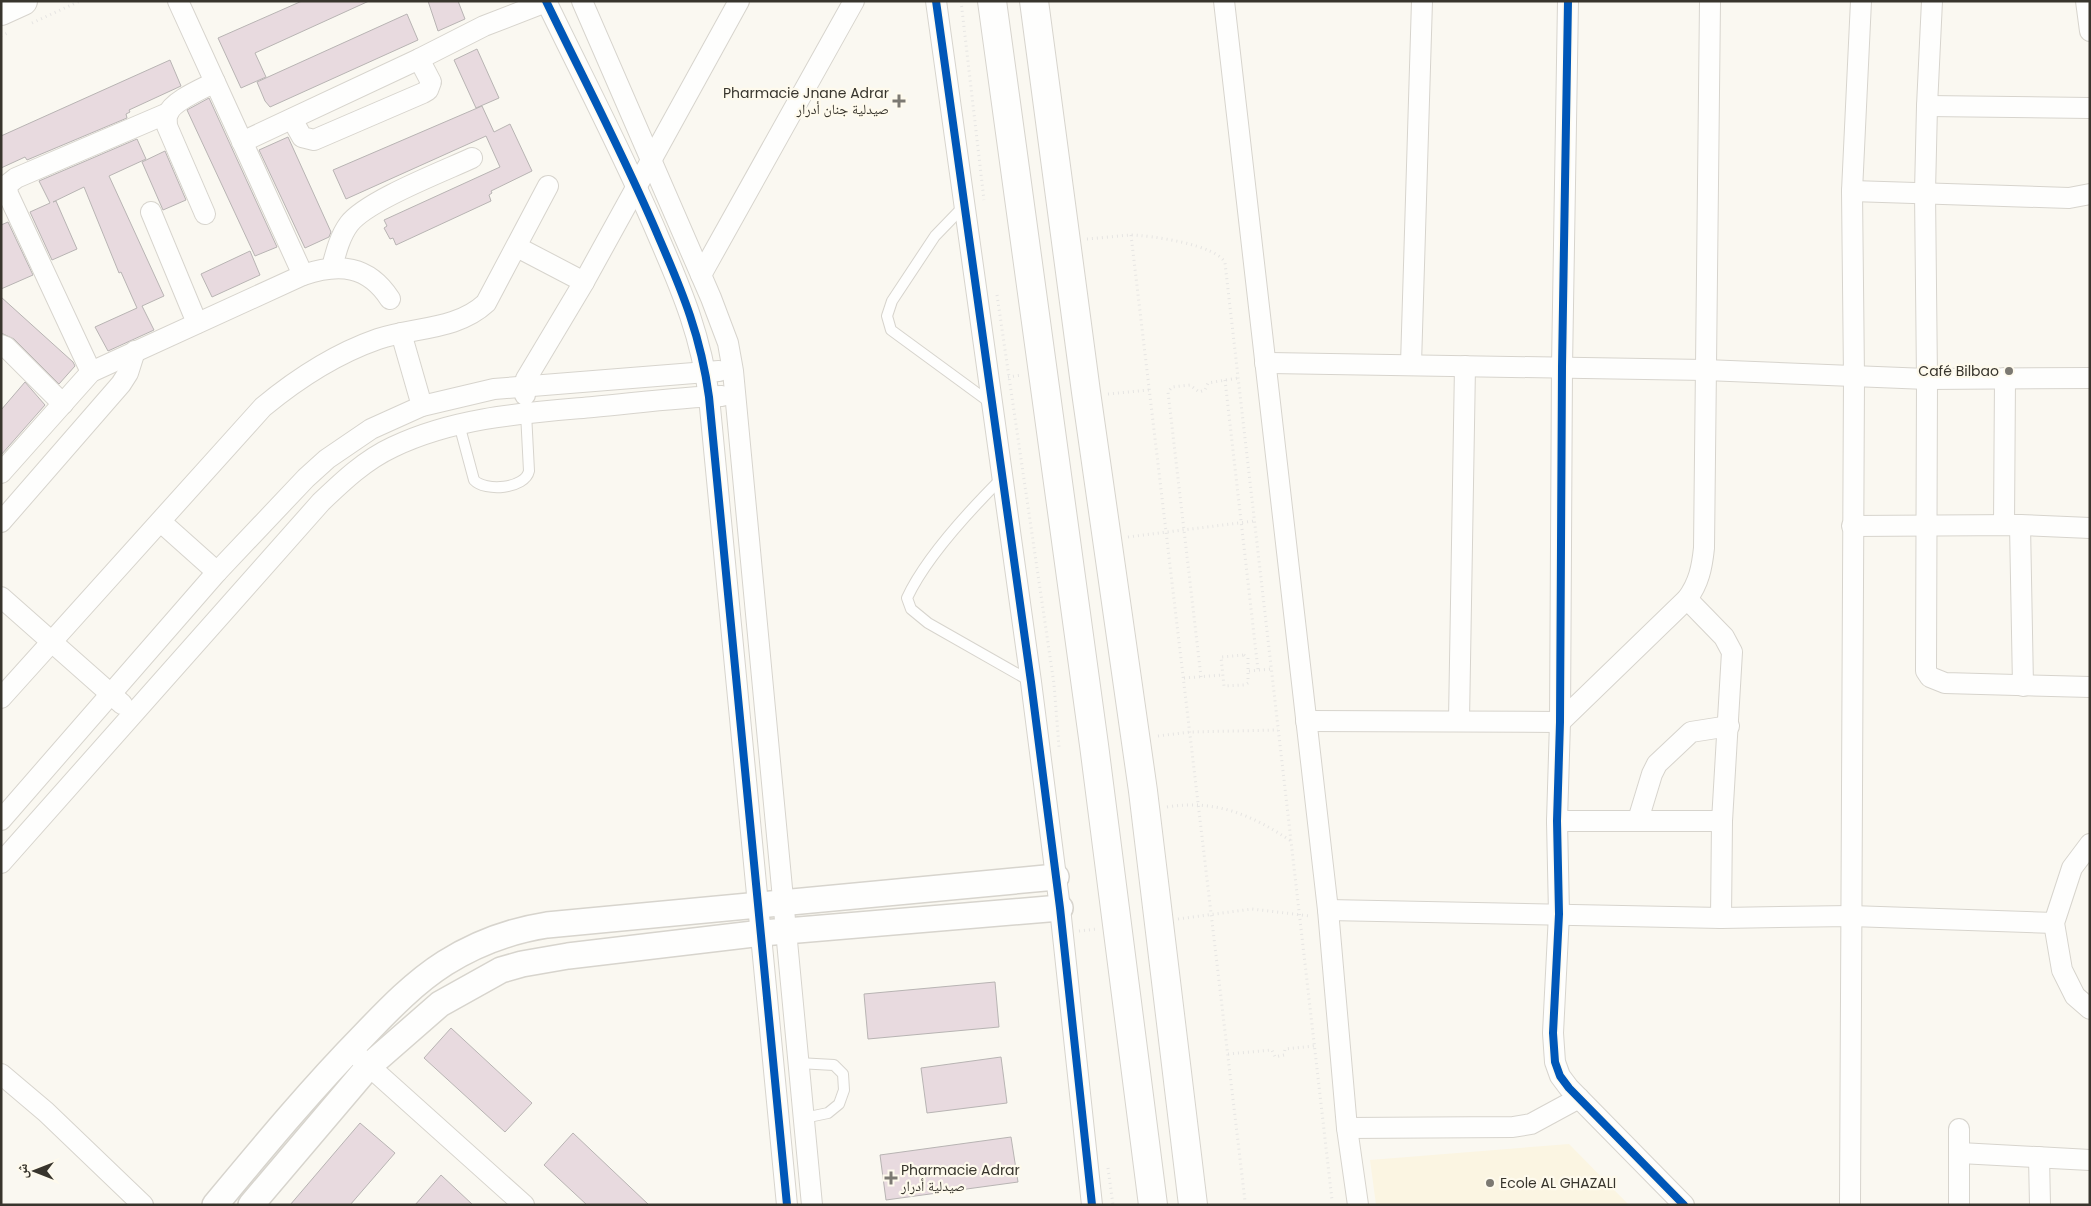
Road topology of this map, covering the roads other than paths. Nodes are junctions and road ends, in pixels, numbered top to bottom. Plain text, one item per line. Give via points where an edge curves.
1 (178, 1) edge
2 (582, 1) edge
3 (740, 1) edge
4 (854, 1) edge
5 (936, 1) edge
6 (992, 1) edge
7 (1034, 1) edge
8 (1224, 1) edge
9 (1422, 1) edge
10 (1568, 1) edge
11 (1710, 1) edge
12 (1860, 1) edge
13 (1932, 1) edge
14 (2086, 1) edge
15 (546, 2) edge
16 (25, 13) edge
17 (10, 20) edge
18 (2090, 31) edge
19 (419, 59) junction
20 (215, 82) junction
21 (1926, 106) junction
22 (2090, 108) edge
23 (168, 113) junction
24 (292, 119) junction
25 (242, 142) junction
26 (472, 158) dead end
27 (652, 159) junction
28 (548, 186) dead end
29 (637, 187) junction
30 (1852, 190) junction
31 (1925, 192) junction
32 (2090, 194) edge
33 (965, 206) junction
34 (151, 212) dead end
35 (205, 214) dead end
36 (517, 247) junction
37 (332, 267) junction
38 (303, 275) junction
39 (701, 275) junction
40 (584, 282) junction
41 (390, 299) dead end
42 (197, 323) junction
43 (401, 333) junction
44 (1, 345) edge
45 (135, 351) junction
46 (1265, 362) junction
47 (1412, 364) junction
48 (1465, 366) junction
49 (1562, 366) junction
50 (1705, 370) junction
51 (706, 371) junction
52 (733, 371) junction
53 (91, 372) junction
54 (1854, 377) junction
55 (2006, 378) junction
56 (2090, 378) edge
57 (1927, 379) junction
58 (525, 386) junction
59 (736, 396) junction
60 (709, 397) junction
61 (452, 398) junction
62 (63, 404) junction
63 (993, 405) junction
64 (422, 406) junction
65 (526, 413) junction
66 (459, 424) junction
67 (1, 474) edge
68 (1003, 477) junction
69 (25, 495) junction
70 (1, 522) edge
71 (161, 522) junction
72 (2012, 525) junction
73 (1852, 526) junction
74 (1926, 526) junction
75 (2090, 528) edge
76 (218, 572) junction
77 (1, 597) edge
78 (1688, 599) junction
79 (53, 643) junction
80 (1031, 682) junction
81 (2023, 686) junction
82 (2090, 686) edge
83 (112, 696) junction
84 (1, 698) edge
85 (133, 714) junction
86 (1306, 721) junction
87 (1459, 721) junction
88 (1560, 722) junction
89 (1729, 726) junction
90 (1, 820) edge
91 (1638, 820) junction
92 (1557, 821) junction
93 (1722, 821) junction
94 (2090, 844) edge
95 (1, 863) edge
96 (1056, 877) junction
97 (771, 904) junction
98 (1060, 908) junction
99 (1328, 914) junction
100 (1559, 914) junction
101 (1851, 916) junction
102 (1720, 918) junction
103 (2054, 923) junction
104 (774, 932) junction
105 (2090, 1008) edge
106 (350, 1049) junction
107 (798, 1062) junction
108 (369, 1066) junction
109 (1, 1074) edge
110 (1579, 1098) junction
111 (804, 1118) junction
112 (1347, 1128) junction
113 (1959, 1129) dead end
114 (1960, 1153) junction
115 (2038, 1157) junction
116 (2090, 1160) edge
117 (143, 1205) edge
118 (215, 1205) edge
119 (252, 1205) edge
120 (524, 1205) edge
121 (788, 1205) edge
122 (812, 1205) edge
123 (1092, 1205) edge
124 (1152, 1205) edge
125 (1193, 1205) edge
126 (1358, 1205) edge
127 (1684, 1205) edge
128 (1850, 1205) edge
129 (1959, 1205) edge
130 (2040, 1205) edge

1 - 20 street
2 - 27 street
3 - 27 street
4 - 39 street
5 - 33 street
6 - 124 main road via 1118,926
7 - 125 main road via 1143,791
8 - 46 street
9 - 47 street
10 - 49 street
11 - 50 street
12 - 30 street
13 - 21 street
14 - 18 street
15 - 19 street via 484,26
15 - 29 street
16 - 17 main road
19 - 24 street
19 - 24 street via 431,82 424,93 314,140 302,137
20 - 23 street via 177,103
20 - 25 street
21 - 22 street
21 - 31 street
23 - 35 street via 167,126
23 - 53 street via 16,178 7,185 8,194
24 - 25 street
25 - 38 street
26 - 37 street via 360,214 342,236
27 - 29 street
27 - 39 street
28 - 36 street
29 - 40 street
29 - 51 street via 689,308
30 - 31 street
30 - 54 street
31 - 32 street via 2069,198
31 - 57 street
33 - 63 street
33 - 63 lane via 935,236 892,301 887,316 891,330
34 - 42 street
36 - 40 street
36 - 43 street via 495,289 477,311 456,322
37 - 38 street
37 - 41 street via 362,273
38 - 42 street
39 - 52 street via 722,327
40 - 58 street via 526,379
42 - 45 street
43 - 64 street
43 - 71 street via 332,358 289,386 263,407
44 - 62 street
45 - 53 street
45 - 69 street via 121,384
46 - 47 street
46 - 86 street
47 - 48 street
48 - 49 street
48 - 87 street
49 - 50 street
49 - 88 street
50 - 54 street
50 - 78 street via 1704,548 1696,587
51 - 52 street
51 - 58 street
51 - 60 street
52 - 59 street
53 - 62 street
54 - 57 street
54 - 73 street
55 - 56 street
55 - 57 street
55 - 72 street
57 - 74 street
58 - 61 street
58 - 65 street
59 - 60 street
59 - 97 street
60 - 65 street
60 - 97 street
61 - 64 street
61 - 66 street
62 - 67 street
63 - 68 street
64 - 76 street via 371,429 327,459
65 - 66 street
65 - 66 lane via 529,472 525,480 517,484 486,486 474,480
66 - 85 street via 425,433 392,447 344,480
67 - 69 street
68 - 80 street
68 - 80 lane via 976,504 915,581 907,598 911,609 928,623
69 - 70 street
71 - 76 street
71 - 79 street
72 - 74 street
72 - 75 street
72 - 81 street
73 - 74 street
73 - 101 street
74 - 81 street via 1926,671 1930,677 1945,683
76 - 83 street
77 - 79 street
78 - 88 street
78 - 89 street via 1724,637 1732,652
79 - 83 street
79 - 84 street
80 - 96 street
81 - 82 street
83 - 85 street
83 - 90 street
85 - 95 street
86 - 87 street
86 - 99 street
87 - 88 street
88 - 92 street
89 - 91 street via 1691,732 1657,764
89 - 93 street
91 - 92 street
91 - 93 street
92 - 100 street
93 - 102 street
94 - 103 street via 2072,868
96 - 97 street
96 - 98 street
97 - 104 street
97 - 106 street via 515,930 443,964
98 - 104 street
98 - 123 street
99 - 100 street
99 - 112 street
100 - 102 street
100 - 110 street via 1553,1033 1556,1062 1560,1076
101 - 102 street
101 - 103 street
101 - 128 street
103 - 105 street via 2062,970 2075,996
104 - 107 street
104 - 108 street via 568,956 500,970 440,1004
104 - 121 street
106 - 108 street
106 - 118 street via 320,1079
107 - 111 street
107 - 111 lane via 834,1065 843,1074 844,1090 839,1104 828,1113
108 - 119 street
108 - 120 street
109 - 117 street via 46,1112
110 - 112 street via 1531,1124 1513,1127
110 - 127 street
111 - 122 street
112 - 126 street
113 - 114 street
114 - 115 street
114 - 129 street
115 - 116 street
115 - 130 street

